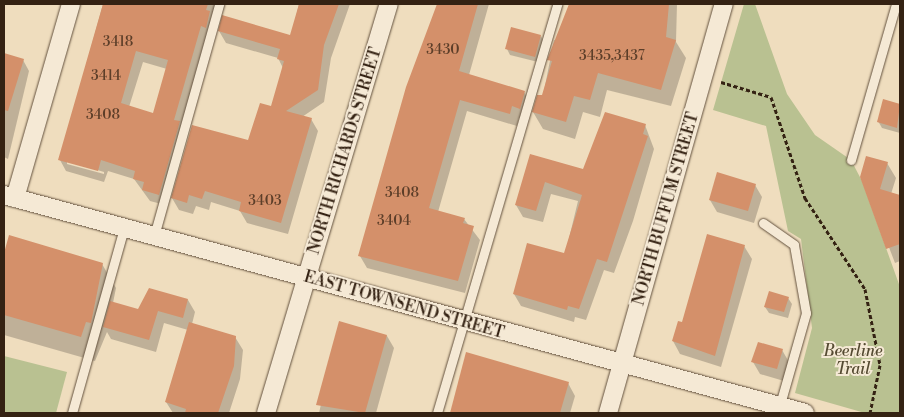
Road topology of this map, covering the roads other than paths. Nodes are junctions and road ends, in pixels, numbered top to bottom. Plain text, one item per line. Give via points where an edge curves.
1 (71, 4) edge
2 (219, 4) edge
3 (389, 4) edge
4 (557, 4) edge
5 (724, 4) edge
6 (896, 4) edge
7 (851, 160) dead end
8 (10, 196) edge
9 (763, 223) dead end
10 (124, 228) junction
11 (154, 236) junction
12 (307, 278) junction
13 (464, 321) junction
14 (622, 366) junction
15 (779, 410) edge
16 (72, 413) edge
17 (266, 413) edge
18 (437, 413) edge
19 (608, 413) edge
20 (805, 413) edge

1 - 8 street
2 - 11 lane
3 - 12 street, NORTH RICHARDS STREET
4 - 13 lane
5 - 14 street, NORTH BUFFUM STREET
6 - 7 lane
8 - 10 street, EAST TOWNSEND STREET
9 - 15 lane via 794,245 806,313
10 - 11 street, EAST TOWNSEND STREET
10 - 16 lane
11 - 12 street, EAST TOWNSEND STREET
12 - 13 street, EAST TOWNSEND STREET
12 - 17 street, NORTH RICHARDS STREET
13 - 14 street, EAST TOWNSEND STREET
13 - 18 lane
14 - 15 street, EAST TOWNSEND STREET
14 - 19 street, NORTH BUFFUM STREET
15 - 20 street, EAST TOWNSEND STREET

